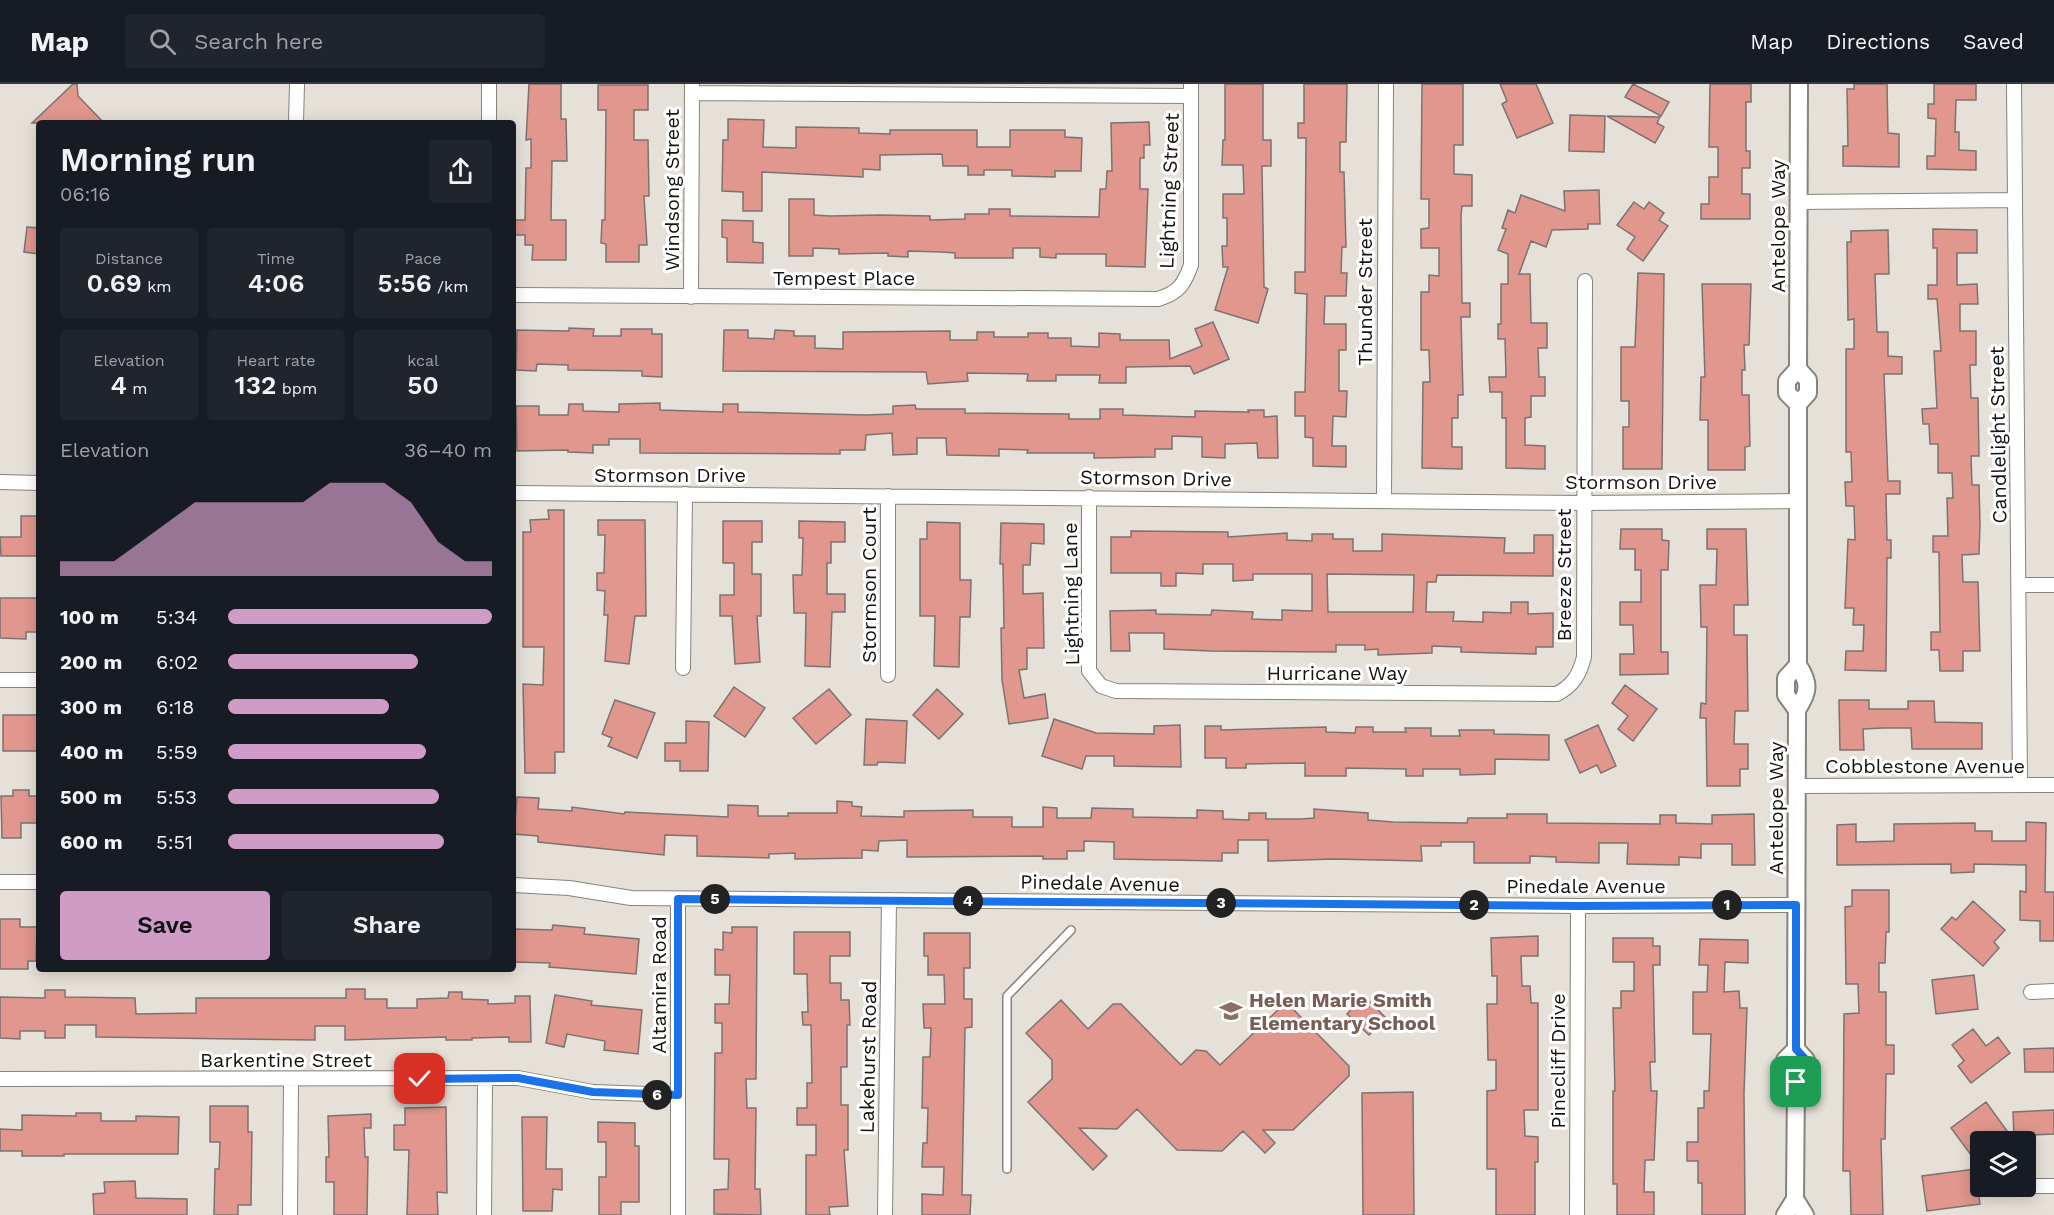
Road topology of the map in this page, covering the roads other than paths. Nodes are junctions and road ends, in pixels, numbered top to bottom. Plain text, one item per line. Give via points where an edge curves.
1 (297, 84) edge
2 (489, 84) edge
3 (1386, 84) edge
4 (1799, 84) edge
5 (2014, 84) edge
6 (692, 88) edge
7 (1191, 90) edge
8 (296, 120) edge
9 (489, 120) edge
10 (2015, 200) junction
11 (1799, 202) junction
12 (1586, 281) dead end
13 (1174, 294) joint
14 (516, 295) edge
15 (691, 297) junction
16 (0, 482) edge
17 (36, 483) edge
18 (516, 493) edge
19 (685, 494) junction
20 (888, 496) junction
21 (1089, 497) junction
22 (1384, 501) junction
23 (1798, 501) junction
24 (1584, 502) junction
25 (2019, 585) junction
26 (2054, 585) edge
27 (682, 668) dead end
28 (888, 675) dead end
29 (0, 680) edge
30 (36, 680) edge
31 (1101, 686) joint
32 (1571, 686) joint
33 (2020, 785) junction
34 (2054, 785) edge
35 (1797, 786) junction
36 (0, 882) edge
37 (36, 882) edge
38 (516, 885) edge
39 (678, 899) junction
40 (889, 900) junction
41 (1796, 905) junction
42 (1578, 906) junction
43 (1071, 930) dead end
44 (2031, 992) dead end
45 (2054, 992) edge
46 (0, 1079) edge
47 (485, 1079) junction
48 (291, 1080) junction
49 (678, 1095) junction
50 (1007, 1169) dead end
51 (2036, 1186) edge
52 (2054, 1186) edge
53 (1795, 1199) junction
54 (290, 1215) edge
55 (484, 1215) edge
56 (678, 1215) edge
57 (885, 1215) edge
58 (1577, 1215) edge
59 (1785, 1215) edge
60 (1805, 1215) edge

1 - 8 street
2 - 9 street
3 - 22 street, Thunder Street
4 - 11 street, Antelope Way
5 - 10 street, Candlelight Street
6 - 7 street
6 - 15 street, Windsong Street
7 - 13 street, Lightning Street via 1191,265 1185,282
10 - 11 street
10 - 25 street, Candlelight Street
11 - 23 street, Antelope Way via 1798,369 1787,381 1787,393 1798,404
12 - 24 street, Breeze Street
13 - 15 street, Tempest Place via 1158,299
14 - 15 street, Tempest Place
16 - 17 street
18 - 19 street, Stormson Drive
19 - 20 street, Stormson Drive
19 - 27 street
20 - 21 street, Stormson Drive
20 - 28 street, Stormson Court
21 - 22 street, Stormson Drive
21 - 31 street, Lightning Lane via 1089,671
22 - 24 street, Stormson Drive
23 - 24 street, Stormson Drive
23 - 35 street, Antelope Way via 1798,665 1786,678 1786,695 1797,710
24 - 32 street, Breeze Street via 1584,657
25 - 26 street
25 - 33 street, Candlelight Street
29 - 30 street
31 - 32 street, Hurricane Way via 1116,691 1557,694
33 - 34 street, Cobblestone Avenue
33 - 35 street, Cobblestone Avenue
35 - 41 street, Antelope Way
36 - 37 street
38 - 39 street, Pinedale Avenue via 569,888 631,898
39 - 40 street, Pinedale Avenue
39 - 49 street, Altamira Road
40 - 42 street, Pinedale Avenue
40 - 57 street, Lakehurst Road
41 - 42 street, Pinedale Avenue
41 - 53 street, Antelope Way via 1796,1049 1785,1060 1785,1071 1796,1082
42 - 58 street, Pinecliff Drive
43 - 50 lane via 1007,996
44 - 45 street
46 - 48 street, Barkentine Street
47 - 48 street, Barkentine Street
47 - 49 street, Barkentine Street via 541,1080 593,1092
47 - 55 street
48 - 54 street
49 - 56 street, Altamira Road
51 - 52 street
53 - 59 street
53 - 60 street

